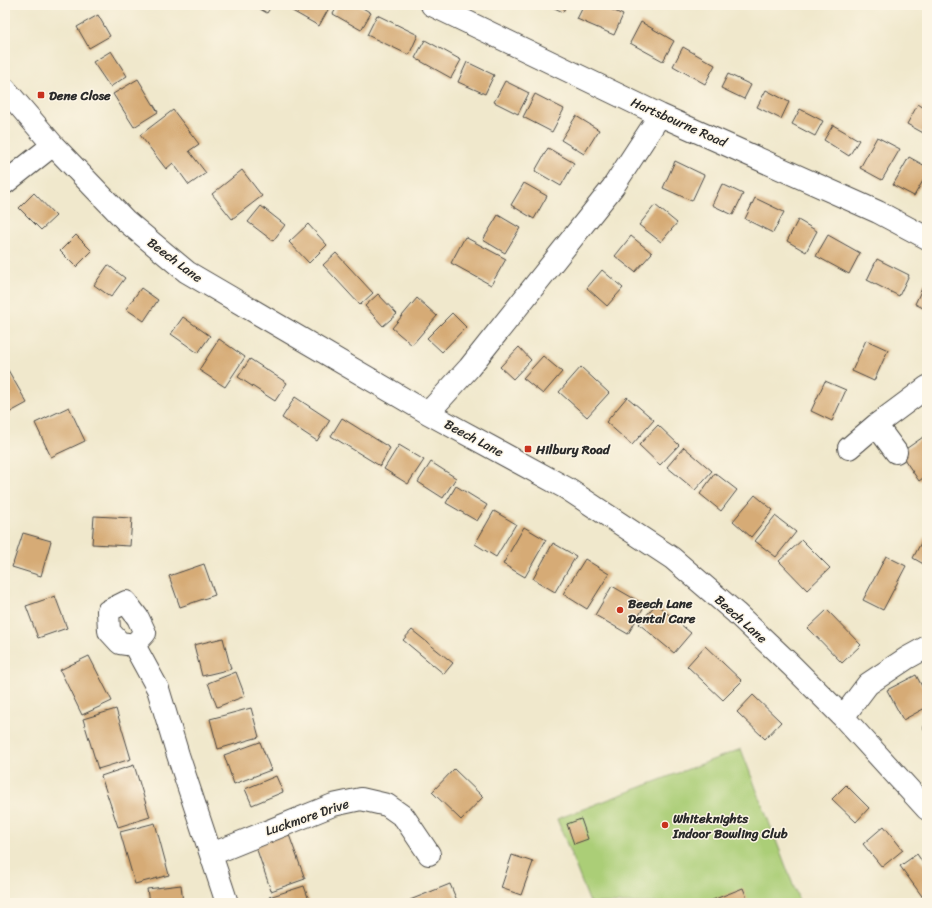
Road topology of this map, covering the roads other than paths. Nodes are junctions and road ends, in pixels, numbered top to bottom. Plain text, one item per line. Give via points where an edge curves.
1 (432, 5) edge
2 (5, 89) edge
3 (660, 115) junction
4 (53, 145) junction
5 (5, 183) edge
6 (927, 238) edge
7 (927, 387) edge
8 (428, 413) junction
9 (876, 425) junction
10 (849, 448) dead end
11 (896, 452) dead end
12 (134, 645) dead end
13 (927, 647) edge
14 (844, 716) junction
15 (927, 809) edge
16 (212, 854) junction
17 (429, 854) dead end
18 (228, 903) edge

1 - 3 street, Hartsbourne Road
2 - 4 street, Beech Lane
3 - 6 street, Hartsbourne Road via 878,212
3 - 8 street via 613,187 469,368
4 - 5 street
4 - 8 street, Beech Lane via 126,221 187,272
7 - 9 street
8 - 14 street, Beech Lane via 566,488 672,558 736,613
9 - 10 street
9 - 11 street
12 - 16 street via 158,689
13 - 14 street via 868,684
14 - 15 street, Beech Lane
16 - 17 street, Luckmore Drive via 333,805 361,799 387,805 404,817
16 - 18 street

